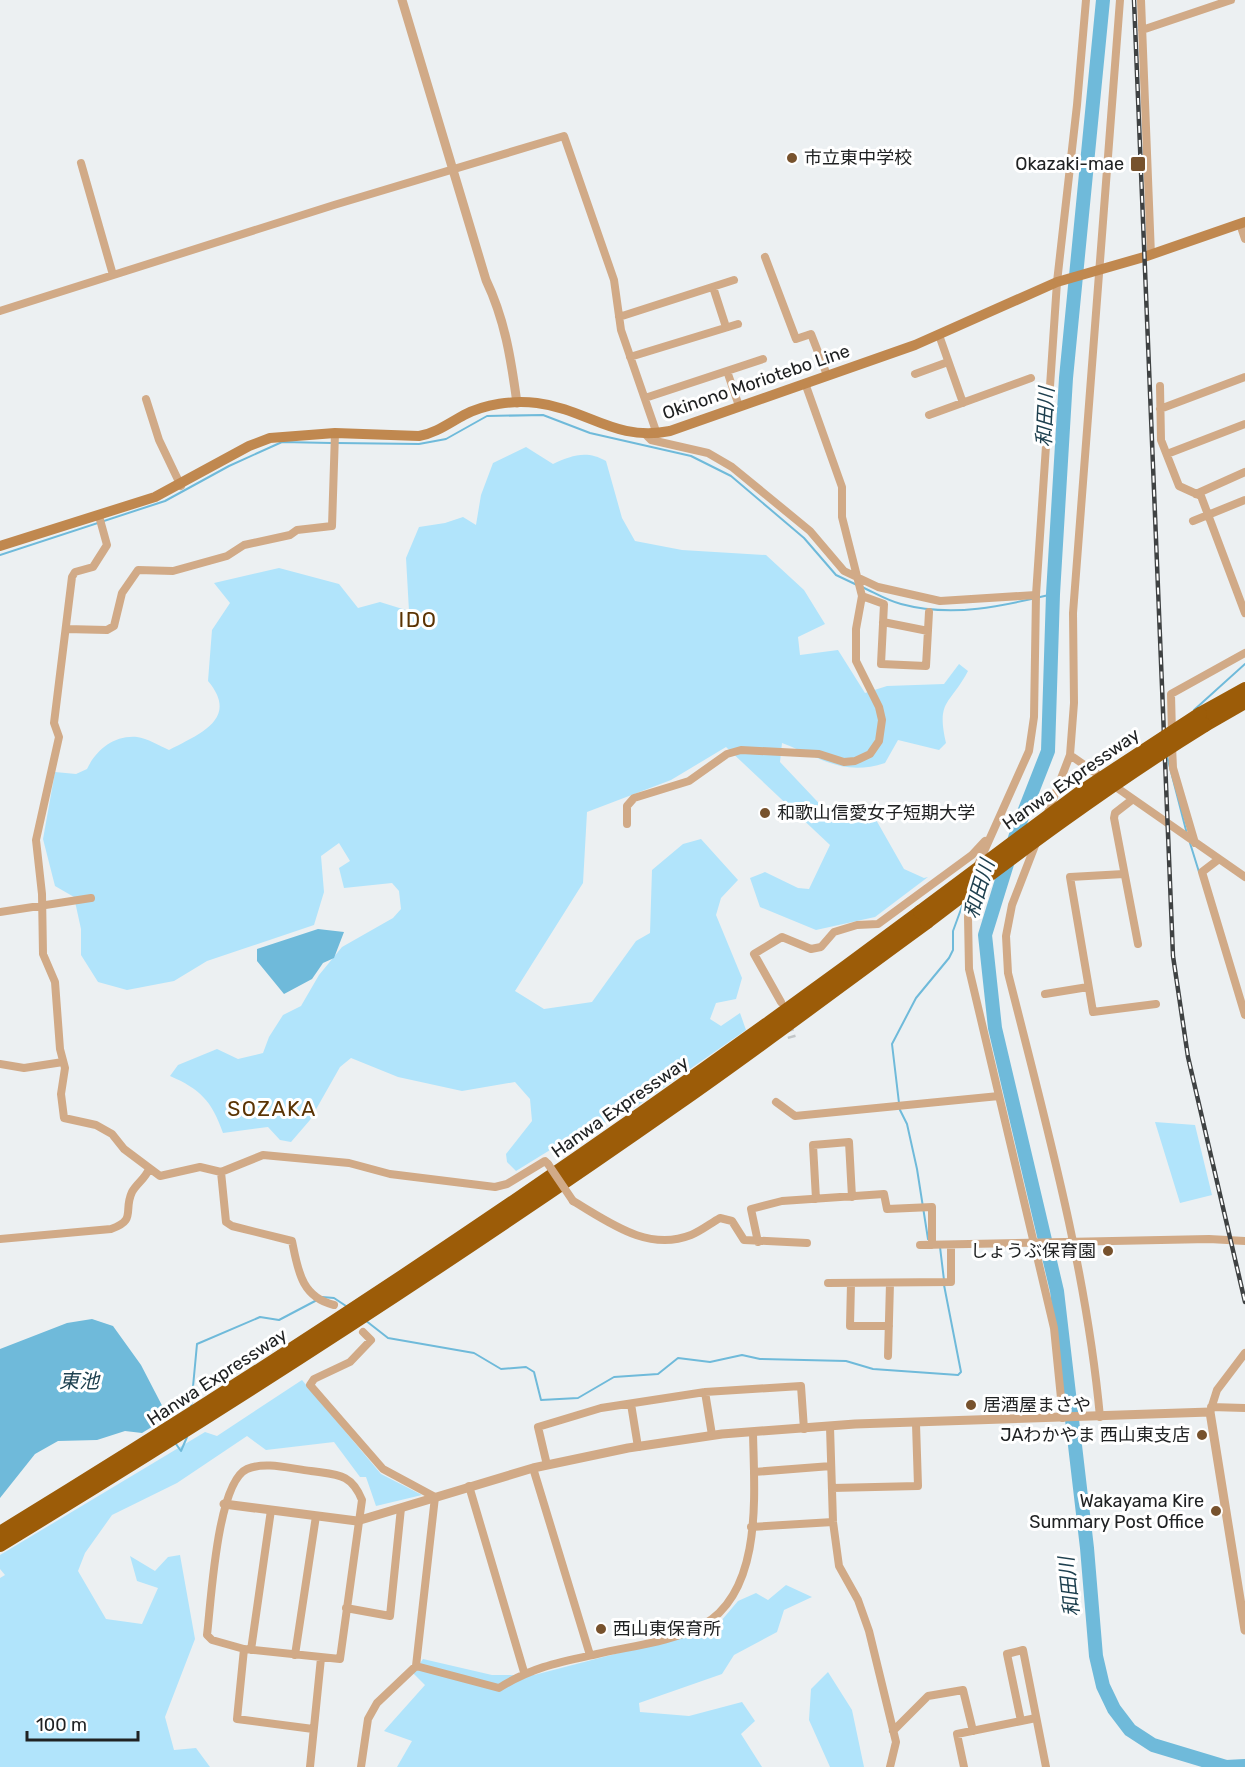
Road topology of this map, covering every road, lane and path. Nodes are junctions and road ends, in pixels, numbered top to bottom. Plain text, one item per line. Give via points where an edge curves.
1 (402, 0) edge
2 (1086, 0) edge
3 (1120, 0) edge
4 (1141, 0) edge
5 (1231, 0) edge
6 (1142, 30) junction
7 (81, 163) dead end
8 (455, 170) junction
9 (1243, 223) edge
10 (1245, 239) edge
11 (1151, 255) junction
12 (765, 257) dead end
13 (1096, 272) junction
14 (113, 275) junction
15 (734, 280) dead end
16 (1059, 281) junction
17 (713, 287) junction
18 (0, 311) edge
19 (619, 317) junction
20 (738, 324) dead end
21 (726, 327) junction
22 (939, 335) junction
23 (630, 357) junction
24 (763, 359) dead end
25 (948, 362) junction
26 (727, 371) junction
27 (915, 374) dead end
28 (827, 375) junction
29 (1245, 377) edge
30 (1032, 378) dead end
31 (805, 383) junction
32 (1160, 387) dead end
33 (645, 398) junction
34 (146, 399) dead end
35 (517, 403) junction
36 (963, 403) junction
37 (739, 406) junction
38 (1160, 409) junction
39 (929, 415) dead end
40 (1245, 424) edge
41 (335, 434) junction
42 (651, 434) junction
43 (1167, 454) junction
44 (1245, 472) edge
45 (181, 486) junction
46 (1196, 494) junction
47 (1245, 500) edge
48 (1208, 515) junction
49 (99, 516) junction
50 (1193, 521) dead end
51 (0, 546) edge
52 (860, 579) junction
53 (1241, 594) edge
54 (1036, 595) junction
55 (862, 596) junction
56 (929, 612) dead end
57 (1245, 612) edge
58 (883, 622) junction
59 (66, 629) junction
60 (928, 631) junction
61 (1245, 653) edge
62 (1245, 689) edge
63 (1245, 702) edge
64 (1203, 720) junction
65 (1070, 755) junction
66 (1133, 800) junction
67 (627, 824) dead end
68 (988, 838) junction
69 (1195, 843) junction
70 (1219, 859) junction
71 (1124, 874) junction
72 (1245, 877) edge
73 (90, 898) dead end
74 (42, 906) junction
75 (0, 912) edge
76 (1138, 944) dead end
77 (1088, 987) junction
78 (1045, 993) dead end
79 (781, 1002) dead end
80 (1156, 1004) dead end
81 (1245, 1015) edge
82 (63, 1062) junction
83 (0, 1064) edge
84 (999, 1096) junction
85 (776, 1102) dead end
86 (149, 1168) junction
87 (221, 1172) junction
88 (852, 1197) junction
89 (816, 1199) junction
90 (0, 1239) edge
91 (1245, 1241) edge
92 (758, 1242) junction
93 (807, 1243) dead end
94 (1073, 1243) junction
95 (1036, 1244) junction
96 (920, 1245) dead end
97 (932, 1245) junction
98 (951, 1245) junction
99 (828, 1283) dead end
100 (850, 1283) junction
101 (890, 1283) junction
102 (334, 1305) dead end
103 (889, 1326) junction
104 (363, 1332) dead end
105 (1245, 1353) edge
106 (888, 1356) dead end
107 (705, 1392) junction
108 (631, 1404) junction
109 (1245, 1408) edge
110 (1211, 1409) junction
111 (1100, 1417) junction
112 (1065, 1418) junction
113 (916, 1424) junction
114 (830, 1427) junction
115 (804, 1429) junction
116 (753, 1432) junction
117 (712, 1436) junction
118 (638, 1446) junction
119 (139, 1454) junction
120 (547, 1465) junction
121 (831, 1466) junction
122 (532, 1468) junction
123 (754, 1472) junction
124 (468, 1486) junction
125 (832, 1488) junction
126 (435, 1497) junction
127 (224, 1504) junction
128 (401, 1508) junction
129 (271, 1510) junction
130 (316, 1516) junction
131 (357, 1521) junction
132 (833, 1522) junction
133 (751, 1527) junction
134 (0, 1533) edge
135 (0, 1545) edge
136 (346, 1608) junction
137 (1245, 1630) edge
138 (248, 1649) junction
139 (295, 1655) junction
140 (590, 1655) junction
141 (321, 1658) junction
142 (416, 1666) junction
143 (524, 1672) junction
144 (1036, 1718) junction
145 (1022, 1721) junction
146 (313, 1729) junction
147 (893, 1731) junction
148 (973, 1731) junction
149 (310, 1767) edge
150 (361, 1767) edge
151 (890, 1767) edge
152 (964, 1767) edge
153 (1046, 1767) edge

1 - 8 street
2 - 16 street
3 - 13 street
4 - 6 street
5 - 6 street
6 - 11 street
7 - 14 street
8 - 14 street
8 - 19 street via 564,136 614,280
8 - 35 street via 486,280 500,309 510,346
9 - 10 street
9 - 11 main road, Okinono Moriotebo Line
11 - 13 main road, Okinono Moriotebo Line
12 - 28 street via 796,339 810,334
13 - 16 main road, Okinono Moriotebo Line
13 - 65 street via 1072,613 1074,703
14 - 18 street
15 - 17 street
16 - 22 main road, Okinono Moriotebo Line
16 - 54 street
17 - 19 street
17 - 21 street
19 - 23 street
20 - 21 street
21 - 23 street
22 - 25 street
22 - 28 main road, Okinono Moriotebo Line
23 - 33 street
24 - 26 street
25 - 27 street
25 - 36 street
26 - 33 street
26 - 37 street
28 - 31 main road, Okinono Moriotebo Line
29 - 38 street
30 - 36 street
31 - 37 main road, Okinono Moriotebo Line
31 - 52 street via 842,487 842,517
32 - 38 street
33 - 42 street
34 - 45 street via 159,440
35 - 41 main road, Okinono Moriotebo Line via 482,407 432,434
35 - 42 main road, Okinono Moriotebo Line via 546,405 632,434
36 - 39 street
37 - 42 main road, Okinono Moriotebo Line
38 - 43 street via 1161,440
40 - 43 street
41 - 45 main road, Okinono Moriotebo Line via 270,438
41 - 59 street via 332,526 297,530 244,545 226,556 173,571 138,570 122,593 114,626 107,630
42 - 52 street via 651,440 708,453 732,467 810,531 844,572
43 - 46 street via 1179,486
44 - 46 street
45 - 49 main road, Okinono Moriotebo Line
46 - 48 street via 1201,496
47 - 48 street
48 - 50 street
48 - 53 street
49 - 51 main road, Okinono Moriotebo Line
49 - 59 street via 106,545 93,567 75,572 72,577
52 - 54 street via 940,601
52 - 55 street
53 - 57 street
54 - 68 street via 1034,717 1029,752
55 - 58 street via 884,604
55 - 67 street via 856,628 856,661 882,720 879,741 870,754 844,762 819,754 741,750 727,754 688,781 634,798 627,806
56 - 60 street
58 - 60 street
58 - 60 street via 881,664 926,666
59 - 74 street via 54,723 59,737 36,840
61 - 69 street via 1171,694 1173,768
62 - 64 highway, Hanwa Expressway
63 - 64 highway, Hanwa Expressway
64 - 119 highway, Hanwa Expressway, bridge via 923,917 588,1166 351,1326
65 - 66 street
65 - 94 street via 1025,869 1006,936 1008,972
66 - 69 street
66 - 71 street via 1114,818
68 - 79 street via 972,855 878,924 857,924 834,932 821,947 811,949 782,938 754,954
68 - 84 street via 974,876 968,917 969,969
69 - 70 street
70 - 72 street
70 - 81 street via 1202,872
71 - 76 street
71 - 77 street via 1070,877
73 - 74 street
74 - 75 street
74 - 82 street via 43,954 55,982
77 - 78 street
77 - 80 street via 1093,1012
82 - 83 street via 32,1067
82 - 86 street via 60,1094 64,1118 96,1125 112,1134
84 - 85 street via 795,1116
84 - 95 street
86 - 87 street via 160,1176 200,1167
86 - 90 street via 146,1178 133,1189 129,1215 123,1225
87 - 92 street, bridge via 263,1155 495,1187 545,1161 573,1201 630,1235 656,1240 690,1235 720,1218 732,1221 744,1240
87 - 102 street via 226,1222 292,1241 299,1277 319,1302
88 - 89 street
88 - 89 street via 849,1142 813,1145
88 - 97 street via 884,1194 887,1209 932,1207
89 - 92 street via 782,1201 751,1209
91 - 94 street
92 - 93 street
94 - 95 street
94 - 111 street via 1093,1346
95 - 98 street
95 - 112 street via 1054,1328
96 - 97 street
97 - 98 street
98 - 101 street via 951,1282
99 - 100 street
100 - 101 street
100 - 103 street via 850,1326
101 - 103 street
103 - 106 street
104 - 126 street via 371,1340 350,1362 314,1379 310,1385 383,1469
105 - 110 street via 1217,1390
107 - 108 street
107 - 115 street via 801,1386
107 - 117 street
108 - 118 street
108 - 120 street via 601,1408 538,1427
109 - 110 street
110 - 111 street
110 - 137 street
111 - 112 street
112 - 113 street
113 - 114 street
113 - 125 street via 918,1486
114 - 115 street
114 - 121 street
115 - 116 street
116 - 117 street
116 - 123 street
117 - 118 street
118 - 120 street
119 - 134 highway, Hanwa Expressway
119 - 135 highway, Hanwa Expressway
120 - 122 street
121 - 123 street
121 - 125 street
122 - 124 street
122 - 140 street
123 - 133 street
124 - 126 street
124 - 143 street
125 - 132 street
126 - 128 street
126 - 142 street
127 - 129 street
127 - 131 street via 235,1480 246,1469 264,1465 342,1476 356,1485 362,1500
127 - 138 street via 207,1635 212,1640
128 - 131 street
128 - 136 street via 390,1616
129 - 130 street
129 - 138 street
130 - 131 street
130 - 139 street
131 - 136 street
132 - 133 street
132 - 147 street via 839,1566 869,1630
133 - 140 street via 743,1577 731,1599 704,1625
136 - 141 street via 340,1659
138 - 139 street
138 - 146 street via 237,1719
139 - 141 street
140 - 143 street
141 - 146 street
142 - 143 street via 499,1688
142 - 150 street via 377,1703 368,1719
144 - 145 street
144 - 145 street via 1023,1650 1007,1654
144 - 153 street
145 - 148 street
146 - 149 street
147 - 148 street via 928,1696 963,1690
147 - 151 street via 896,1742
148 - 152 street via 957,1734

